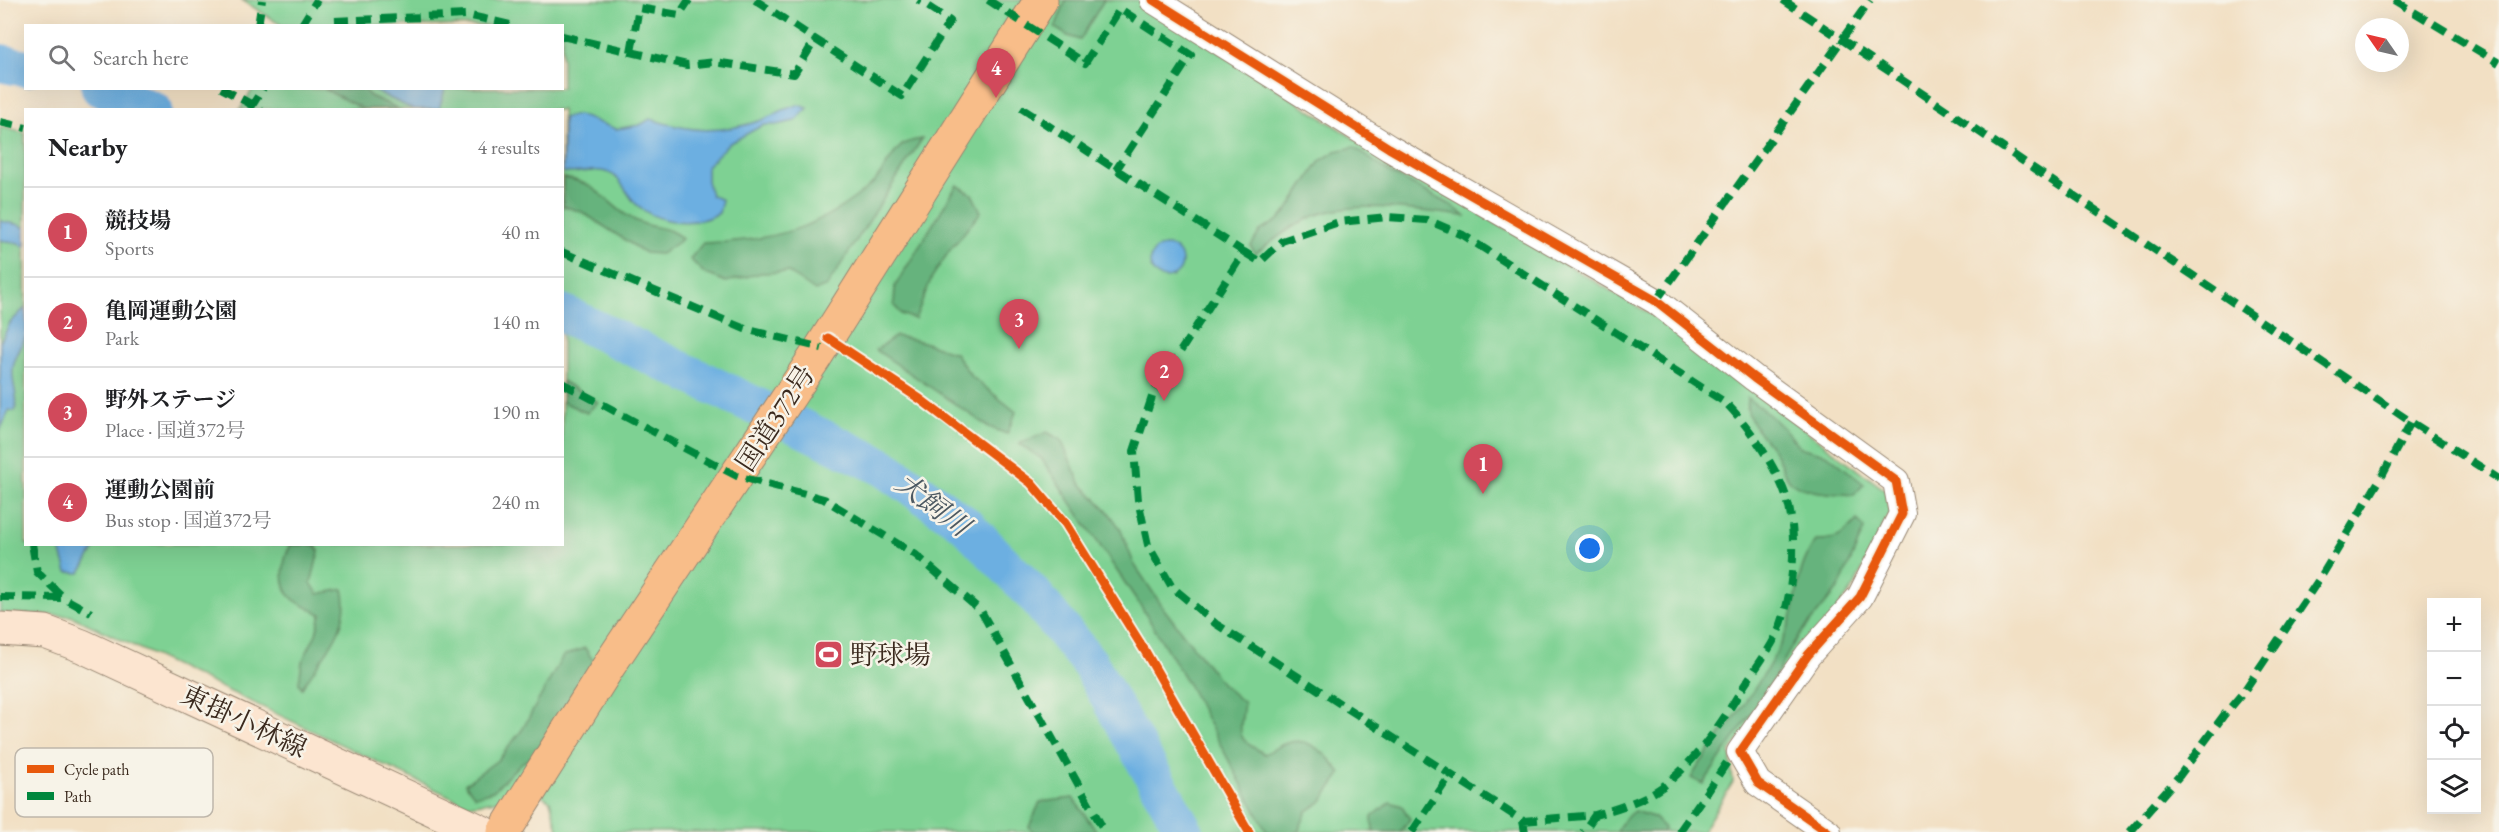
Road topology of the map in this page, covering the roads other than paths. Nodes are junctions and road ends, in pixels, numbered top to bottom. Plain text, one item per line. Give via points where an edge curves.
1 (1041, 0) edge
2 (1153, 0) edge
3 (0, 628) edge
4 (482, 832) edge
5 (504, 832) edge
6 (1828, 832) edge

1 - 5 highway, 国道372号 via 816,356 610,664
2 - 6 street via 1389,148 1656,301 1896,481 1902,514 1860,597 1808,655 1740,752 1758,783
3 - 4 main road, 東掛小林線 via 45,632 82,646

